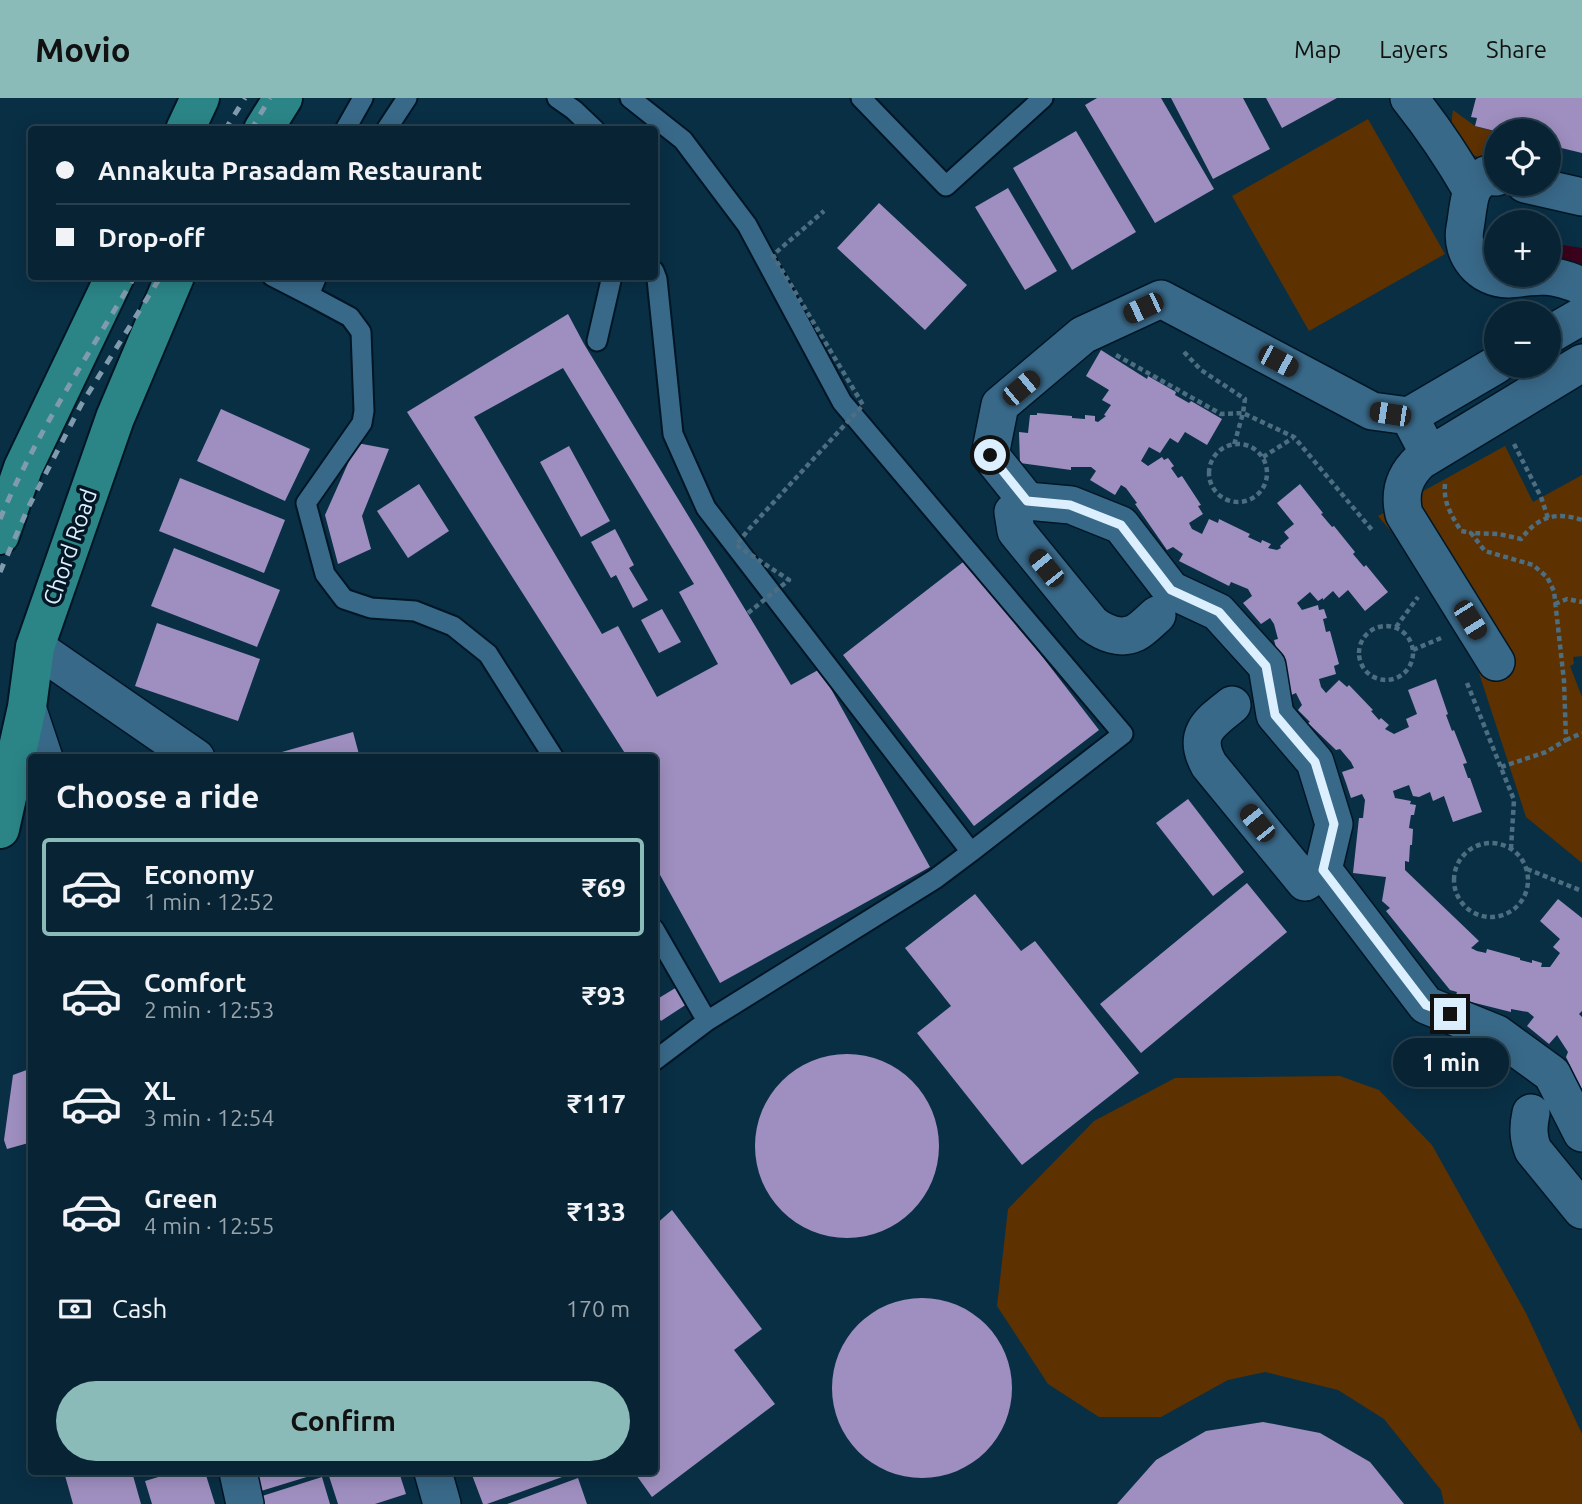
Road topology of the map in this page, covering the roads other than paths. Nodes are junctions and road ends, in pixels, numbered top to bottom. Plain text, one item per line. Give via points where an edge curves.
1 (200, 98) edge
2 (283, 98) edge
3 (363, 98) edge
4 (407, 98) edge
5 (556, 98) edge
6 (630, 98) edge
7 (861, 98) edge
8 (1043, 98) edge
9 (1409, 98) edge
10 (187, 126) edge
11 (266, 126) edge
12 (347, 126) edge
13 (389, 126) edge
14 (591, 126) edge
15 (1484, 180) edge
16 (1484, 184) edge
17 (1561, 192) edge
18 (1582, 197) edge
19 (113, 280) edge
20 (173, 280) edge
21 (280, 280) edge
22 (315, 280) edge
23 (610, 280) edge
24 (657, 280) edge
25 (1582, 286) edge
26 (309, 295) junction
27 (1582, 316) edge
28 (1561, 328) edge
29 (597, 341) dead end
30 (1484, 372) edge
31 (1579, 372) edge
32 (1409, 416) junction
33 (1429, 454) junction
34 (1027, 501) junction
35 (0, 535) edge
36 (1157, 615) dead end
37 (35, 647) junction
38 (1479, 666) road end
39 (1232, 705) dead end
40 (27, 707) junction
41 (43, 754) edge
42 (190, 754) edge
43 (551, 754) edge
44 (0, 829) edge
45 (971, 852) junction
46 (1323, 870) junction
47 (658, 936) edge
48 (707, 1021) junction
49 (658, 1058) edge
50 (1531, 1113) dead end
51 (1582, 1133) edge
52 (1582, 1210) edge
53 (239, 1475) edge
54 (245, 1504) edge

1 - 10 main road
2 - 11 main road
3 - 12 lane
4 - 13 lane
5 - 14 lane
6 - 45 lane via 683,141 747,225 842,402 1123,734
7 - 8 lane via 946,186
9 - 15 street via 1456,162
16 - 25 street via 1463,238 1472,261 1481,270 1506,279 1549,276
17 - 18 street
19 - 35 main road via 23,467
20 - 37 main road, Chord Road via 115,418
21 - 26 lane
22 - 26 lane
23 - 29 lane
24 - 45 lane via 673,435 706,508
26 - 43 lane via 350,317 360,332 362,423 306,503 325,574 344,599 371,608 415,611 453,626 488,653
27 - 28 street
30 - 32 street
31 - 33 street
32 - 33 street
32 - 34 street via 1372,411 1161,299 1083,335 1000,405 990,455
33 - 38 street via 1405,479 1392,527
34 - 36 street via 1013,512 1016,531 1092,624 1124,635 1136,632
34 - 46 street via 1070,505 1121,525 1171,590 1219,612 1266,666 1275,715 1315,762 1334,824
37 - 40 main road, Chord Road
37 - 42 street
39 - 46 street via 1204,732 1209,765 1305,882
40 - 41 street
40 - 44 main road, Chord Road
45 - 48 lane
46 - 51 street via 1426,1005 1497,1034 1552,1074
47 - 48 lane
48 - 49 lane
50 - 52 street via 1528,1139 1533,1150
53 - 54 street

